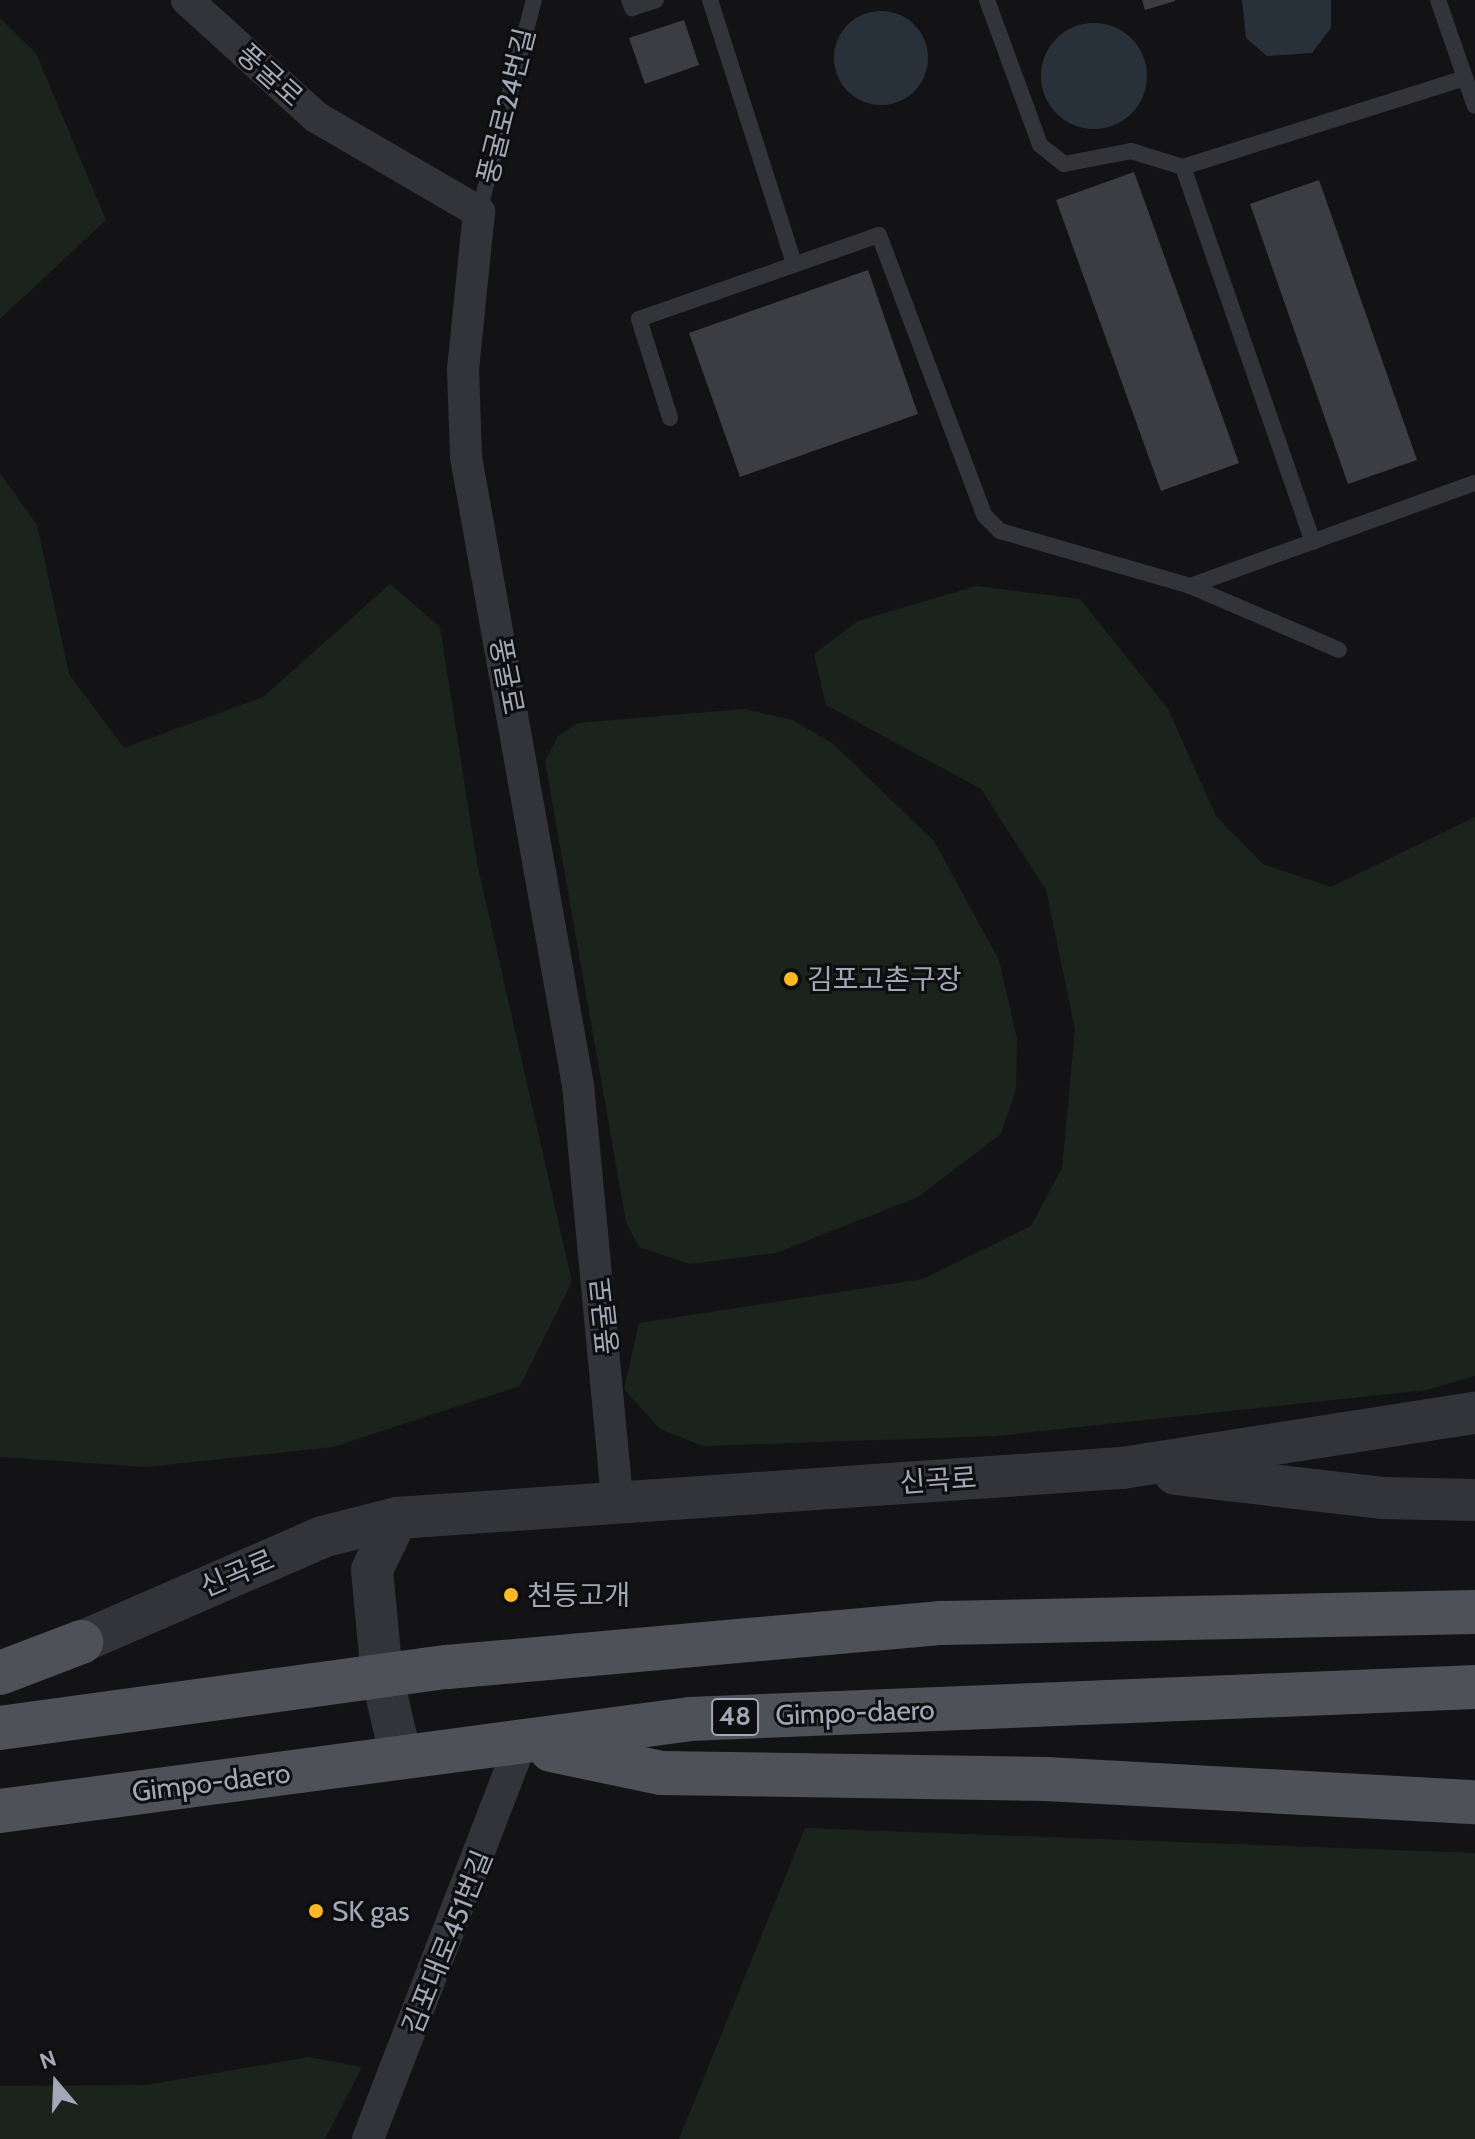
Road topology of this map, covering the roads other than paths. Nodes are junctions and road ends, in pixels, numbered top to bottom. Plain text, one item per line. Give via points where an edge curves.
1 (187, 0) edge
2 (534, 0) edge
3 (629, 0) edge
4 (656, 0) edge
5 (710, 0) edge
6 (987, 0) edge
7 (1438, 0) edge
8 (1465, 78) junction
9 (1475, 106) edge
10 (1183, 167) junction
11 (479, 212) junction
12 (794, 263) junction
13 (670, 418) dead end
14 (1475, 483) edge
15 (1313, 542) junction
16 (1190, 586) junction
17 (1339, 650) dead end
18 (1475, 1413) edge
19 (1122, 1468) junction
20 (617, 1500) junction
21 (1475, 1500) edge
22 (397, 1518) junction
23 (1475, 1612) edge
24 (81, 1642) joint
25 (0, 1673) edge
26 (382, 1676) junction
27 (1475, 1687) edge
28 (0, 1728) edge
29 (521, 1743) junction
30 (401, 1758) junction
31 (1475, 1802) edge
32 (0, 1811) edge
33 (368, 2139) edge

1 - 11 street, 풍굴로 via 316,117
2 - 11 lane, 풍굴로24번길
3 - 4 lane via 632,8
5 - 12 lane
6 - 10 lane via 1050,157 1064,164 1144,151
7 - 8 lane
8 - 9 lane
8 - 10 lane
10 - 15 lane
11 - 20 street, 풍굴로 via 463,370 466,457 580,1100
12 - 13 lane via 639,319
12 - 16 lane via 879,235 991,525
14 - 15 lane
15 - 16 lane
16 - 17 lane
18 - 19 street, 신곡로
19 - 20 street, 신곡로
19 - 21 street via 1382,1498
20 - 22 street, 신곡로
22 - 24 street, 신곡로 via 322,1537
22 - 26 street via 372,1570
23 - 26 main road via 942,1623
24 - 25 main road
26 - 28 main road
26 - 30 street
27 - 29 main road, Gimpo-daero / 48 via 690,1719
29 - 30 main road, Gimpo-daero / 48
29 - 31 main road via 661,1773 1046,1779
29 - 33 street, 김포대로451번길
30 - 32 main road, Gimpo-daero / 48

